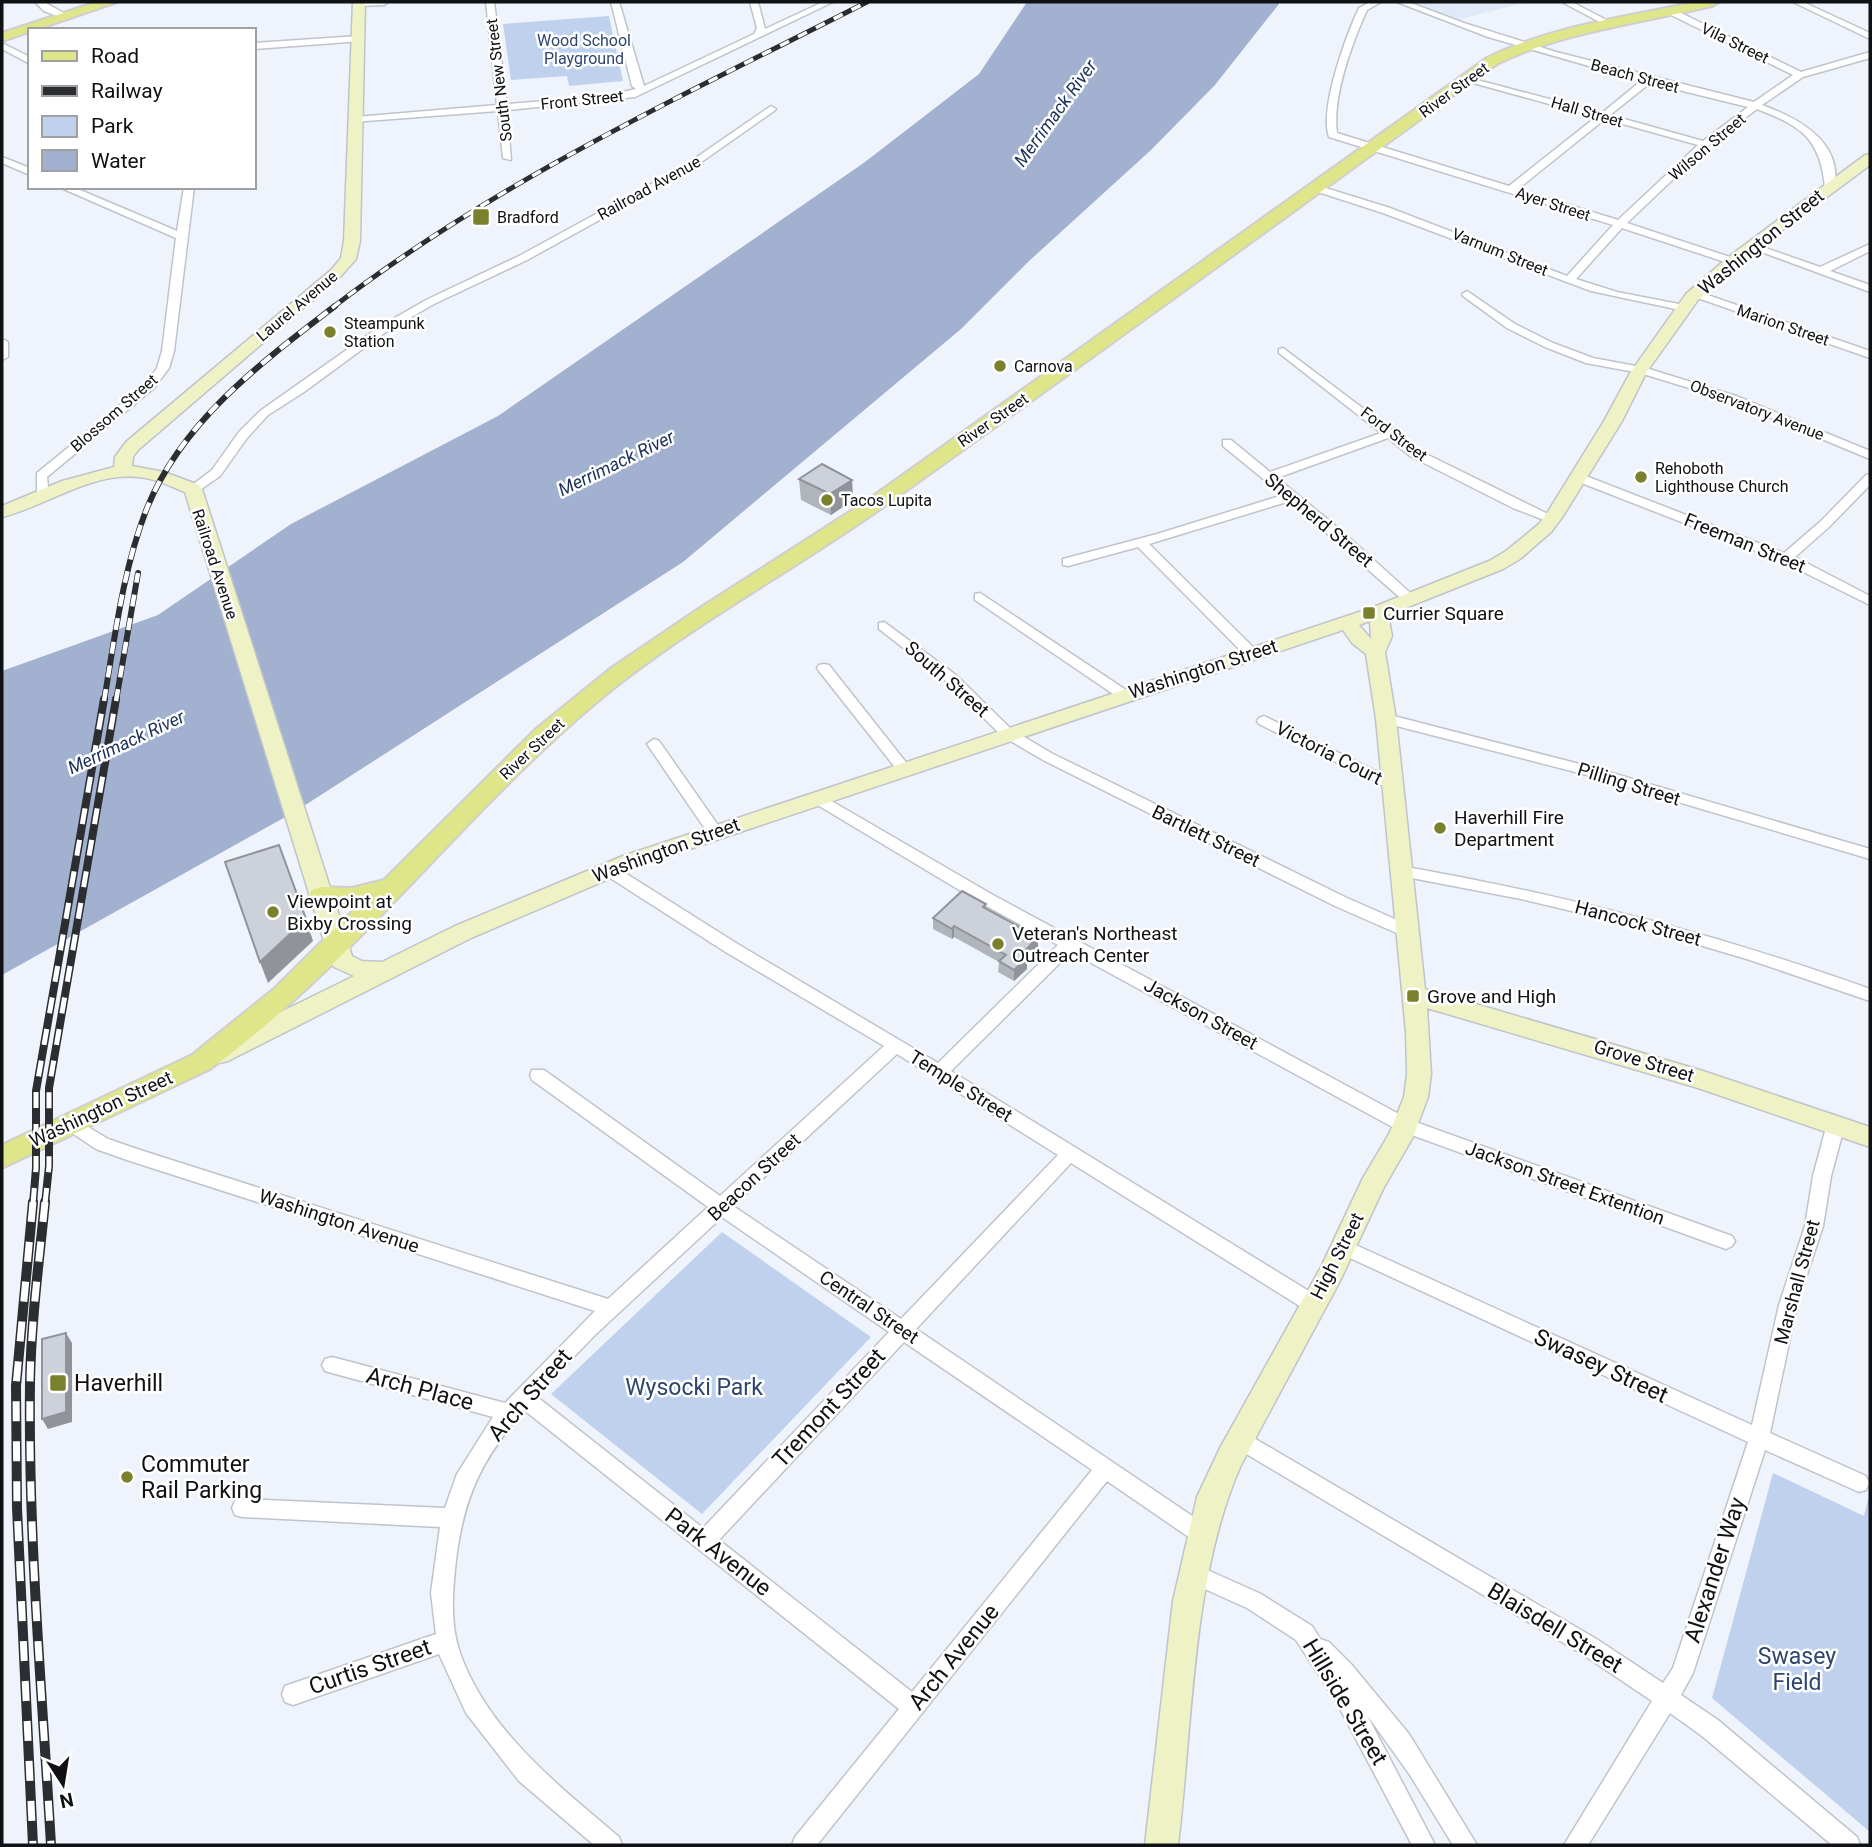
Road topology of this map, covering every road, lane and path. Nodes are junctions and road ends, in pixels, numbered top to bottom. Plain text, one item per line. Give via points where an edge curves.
1 (40, 2) edge
2 (110, 2) edge
3 (384, 2) edge
4 (491, 2) edge
5 (615, 2) edge
6 (754, 2) edge
7 (830, 2) edge
8 (1377, 2) edge
9 (1401, 2) edge
10 (1566, 2) edge
11 (1712, 2) edge
12 (1797, 2) edge
13 (359, 3) edge
14 (1670, 11) junction
15 (65, 16) junction
16 (1612, 25) junction
17 (28, 28) edge
18 (29, 28) edge
19 (758, 36) junction
20 (1870, 36) edge
21 (2, 37) edge
22 (359, 39) junction
23 (2, 46) edge
24 (256, 46) edge
25 (1527, 46) junction
26 (1870, 55) edge
27 (28, 60) edge
28 (1800, 75) junction
29 (1469, 79) junction
30 (1648, 80) junction
31 (644, 90) junction
32 (1755, 106) junction
33 (503, 107) junction
34 (771, 109) dead end
35 (1603, 117) junction
36 (356, 120) junction
37 (1705, 144) junction
38 (1375, 147) junction
39 (508, 158) dead end
40 (1870, 158) edge
41 (4, 163) edge
42 (28, 171) edge
43 (1830, 187) junction
44 (1317, 188) junction
45 (69, 189) edge
46 (189, 189) edge
47 (1511, 191) junction
48 (1620, 224) junction
49 (181, 237) junction
50 (1754, 247) junction
51 (1870, 247) edge
52 (1732, 261) junction
53 (1821, 271) junction
54 (1570, 279) junction
55 (1870, 289) edge
56 (1467, 294) dead end
57 (1690, 301) junction
58 (2, 342) edge
59 (1283, 351) dead end
60 (1870, 355) edge
61 (2, 357) edge
62 (1642, 370) junction
63 (1389, 434) junction
64 (1227, 443) dead end
65 (1870, 455) edge
66 (123, 471) junction
67 (1269, 477) junction
68 (1578, 477) junction
69 (1870, 478) edge
70 (194, 493) junction
71 (43, 496) junction
72 (1292, 496) junction
73 (2, 512) edge
74 (1552, 519) junction
75 (1140, 542) junction
76 (1786, 558) junction
77 (1068, 562) dead end
78 (980, 597) dead end
79 (1410, 599) junction
80 (1870, 601) edge
81 (1378, 612) junction
82 (1347, 622) junction
83 (884, 626) dead end
84 (1251, 653) junction
85 (1375, 653) junction
86 (824, 668) dead end
87 (1124, 695) junction
88 (1386, 719) junction
89 (1264, 721) dead end
90 (1007, 733) junction
91 (654, 744) dead end
92 (903, 768) junction
93 (1393, 785) junction
94 (816, 797) junction
95 (715, 832) junction
96 (1870, 854) edge
97 (609, 870) junction
98 (1401, 871) junction
99 (392, 887) junction
100 (321, 895) junction
101 (1408, 931) junction
102 (335, 943) junction
103 (1069, 944) junction
104 (385, 971) junction
105 (1414, 995) junction
106 (1870, 995) edge
107 (895, 1046) junction
108 (201, 1062) junction
109 (939, 1073) junction
110 (538, 1075) dead end
111 (72, 1124) junction
112 (1836, 1124) junction
113 (1405, 1125) junction
114 (1870, 1137) edge
115 (1070, 1153) junction
116 (2, 1157) edge
117 (721, 1207) junction
118 (1726, 1241) dead end
119 (1343, 1247) junction
120 (1313, 1304) junction
121 (612, 1308) junction
122 (903, 1331) junction
123 (332, 1365) dead end
124 (516, 1405) junction
125 (1759, 1439) junction
126 (1240, 1440) junction
127 (1105, 1469) junction
128 (1859, 1483) dead end
129 (243, 1508) dead end
130 (452, 1518) junction
131 (1203, 1535) junction
132 (704, 1541) junction
133 (1194, 1574) junction
134 (1304, 1633) junction
135 (447, 1641) junction
136 (293, 1694) dead end
137 (1665, 1697) junction
138 (914, 1707) junction
139 (611, 1845) edge
140 (803, 1845) edge
141 (1162, 1845) edge
142 (1424, 1845) edge
143 (1466, 1845) edge
144 (1576, 1845) edge
145 (1850, 1845) edge

1 - 15 street
2 - 15 main road
3 - 13 street
4 - 33 street, South New Street
5 - 31 street via 631,70 637,86
6 - 19 street via 761,28
7 - 19 street, Front Street
8 - 38 street, Ayer Street via 1363,8 1354,25 1329,127 1332,135
9 - 25 street, Beach Street
10 - 16 street
11 - 14 main road, River Street
12 - 20 street
13 - 22 street, Laurel Avenue
14 - 16 main road, River Street
14 - 28 street, Vila Street
15 - 18 main road
16 - 25 main road, River Street
17 - 21 main road
19 - 31 street, Front Street
22 - 24 street
22 - 36 street, Laurel Avenue
23 - 27 street
25 - 29 main road, River Street via 1492,61
25 - 30 street, Beach Street
26 - 28 street, Wilson Street
28 - 32 street, Wilson Street
29 - 35 street, Hall Street
29 - 38 main road, River Street
30 - 32 street, Beach Street
30 - 35 street
31 - 33 street, Front Street via 605,99
32 - 37 street, Wilson Street
32 - 43 street, Beach Street via 1792,120 1810,133 1829,163
33 - 36 street, Front Street
33 - 39 street, South New Street
34 - 70 street, Railroad Avenue via 687,168 383,329 264,413
35 - 37 street, Hall Street
35 - 47 street
36 - 66 street, Laurel Avenue via 348,259 132,446 124,457
37 - 48 street, Wilson Street
38 - 44 main road, River Street
38 - 47 street, Ayer Street
40 - 43 street, Washington Street
41 - 42 street
43 - 50 street, Washington Street
44 - 54 street, Varnum Street
44 - 99 main road, River Street via 872,506 618,674 544,734
45 - 49 street
46 - 49 street
47 - 48 street, Ayer Street
48 - 52 street, Ayer Street
48 - 54 street, Wilson Street
49 - 71 street, Blossom Street via 169,351 163,368 150,386 41,476
50 - 52 street, Washington Street
50 - 53 street
51 - 53 street
52 - 57 street, Washington Street
53 - 55 street
54 - 57 street, Varnum Street via 1597,289
56 - 62 street, Observatory Avenue via 1511,326 1549,345 1591,360
57 - 60 street, Marion Street
57 - 62 street, Washington Street
58 - 61 street
59 - 63 street, Ford Street
62 - 65 street, Observatory Avenue via 1732,398
62 - 68 street, Washington Street
63 - 67 street
63 - 74 street, Ford Street via 1440,467
64 - 67 street, Shepherd Street
66 - 70 street via 136,471
66 - 71 street
67 - 72 street, Shepherd Street
68 - 74 street, Washington Street
68 - 76 street, Freeman Street
69 - 76 street
70 - 100 street, Railroad Avenue
71 - 73 street
72 - 75 street
72 - 79 street, Shepherd Street
74 - 79 street, Washington Street via 1496,565
75 - 77 street
75 - 84 street
76 - 80 street, Freeman Street
78 - 87 street
79 - 81 street, Washington Street
81 - 82 street, Washington Street
81 - 85 street, High Street via 1382,636
82 - 84 street, Washington Street
82 - 85 street
83 - 90 street, South Street via 950,678
84 - 87 street, Washington Street
85 - 88 street, High Street
86 - 92 street
87 - 90 street, Washington Street
88 - 93 street, High Street
88 - 96 street, Pilling Street via 1590,771
89 - 93 street, Victoria Court
90 - 92 street, Washington Street
90 - 101 street, Bartlett Street via 1340,902
91 - 95 street
92 - 94 street, Washington Street
93 - 98 street, High Street
94 - 95 street, Washington Street
94 - 103 street, Jackson Street
95 - 97 street, Washington Street
97 - 104 street, Washington Street
97 - 107 street, Temple Street
98 - 101 street, High Street
98 - 106 street, Hancock Street via 1568,904 1760,957
99 - 100 main road via 352,897
99 - 102 main road, River Street
100 - 102 street, Railroad Avenue
101 - 105 street, High Street
102 - 104 street via 342,961 359,969
102 - 108 main road, Washington Street via 266,1012
103 - 109 street
103 - 113 street, Jackson Street
104 - 108 street, Washington Street
105 - 112 street, Grove Street via 1628,1056
105 - 113 street, High Street via 1419,1074
107 - 109 street, Temple Street
107 - 117 street, Beacon Street
108 - 111 main road, Washington Street
109 - 115 street, Temple Street
110 - 117 street, Central Street
111 - 116 main road, Washington Street
111 - 121 street, Washington Avenue via 102,1144 133,1155
112 - 114 street, Grove Street
112 - 125 street, Marshall Street via 1814,1226 1788,1305
113 - 118 street, Jackson Street Extention
113 - 119 street, High Street
115 - 120 street, Temple Street
115 - 122 street, Tremont Street
117 - 121 street, Beacon Street
117 - 122 street, Central Street
119 - 120 street, High Street
119 - 125 street, Swasey Street
120 - 126 street, High Street
121 - 124 street, Arch Street
122 - 127 street, Central Street
122 - 132 street, Tremont Street
123 - 124 street, Arch Place
124 - 130 street, Arch Street via 492,1433 464,1481
124 - 132 street, Park Avenue
125 - 128 street, Swasey Street
125 - 137 street, Alexander Way via 1682,1673
126 - 131 street, High Street via 1212,1497
126 - 137 street, Blaisdell Street via 1590,1647
127 - 131 street, Central Street
127 - 138 street, Arch Avenue
129 - 130 street
130 - 135 street, Arch Street via 441,1593
131 - 133 street, High Street
132 - 138 street, Park Avenue
133 - 134 street, Hillside Street via 1254,1601
133 - 141 street, High Street via 1184,1628
134 - 142 street, Hillside Street via 1345,1695
134 - 143 street via 1372,1700
135 - 136 street, Curtis Street
135 - 139 street, Arch Street via 474,1705 527,1773
137 - 144 street
137 - 145 street, Blaisdell Street via 1710,1728
138 - 140 street, Arch Avenue

